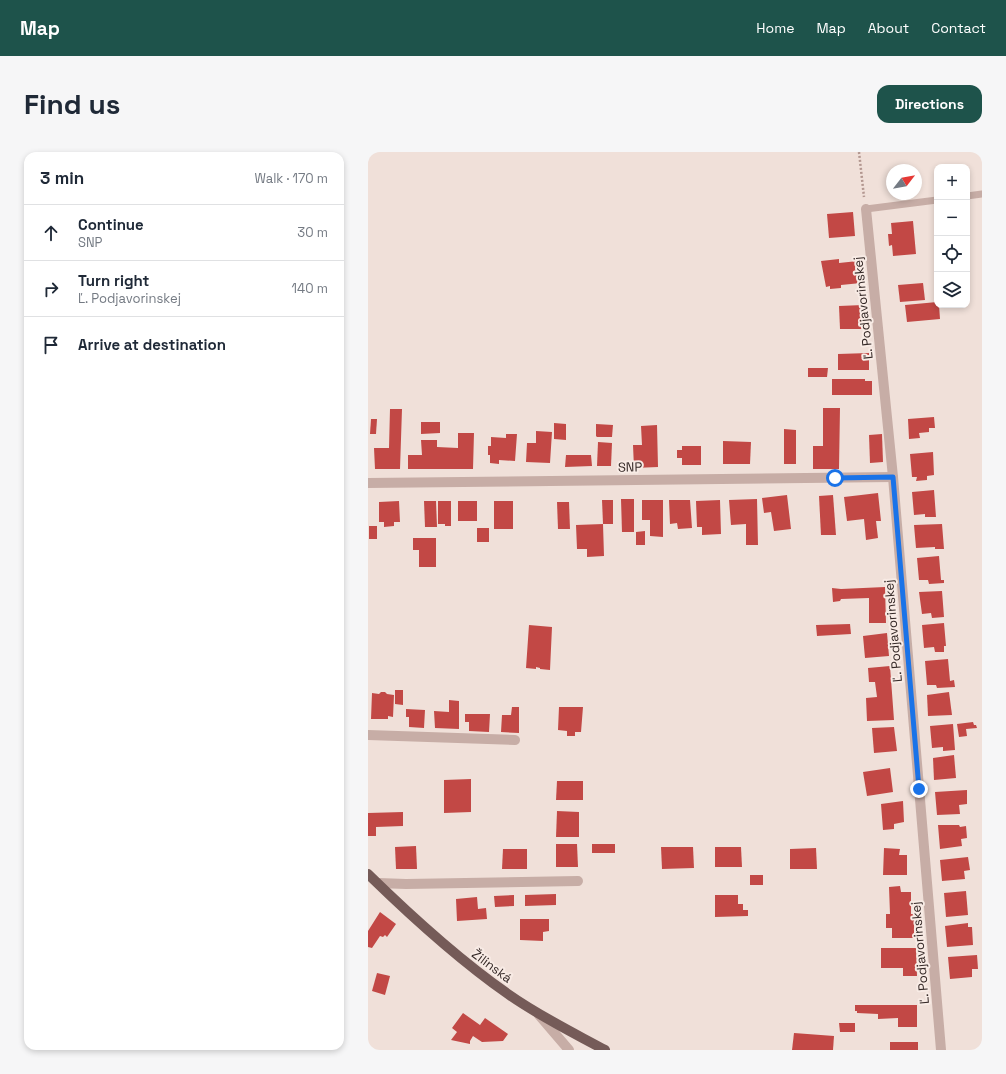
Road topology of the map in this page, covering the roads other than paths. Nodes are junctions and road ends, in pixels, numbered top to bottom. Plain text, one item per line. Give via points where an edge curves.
1 (982, 194) edge
2 (970, 196) edge
3 (934, 200) edge
4 (866, 209) joint
5 (893, 477) junction
6 (368, 483) edge
7 (368, 735) edge
8 (515, 740) dead end
9 (368, 874) edge
10 (578, 881) dead end
11 (378, 883) junction
12 (539, 1015) junction
13 (569, 1050) edge
14 (605, 1050) edge
15 (941, 1050) edge

1 - 2 lane
3 - 4 lane
4 - 5 street, Ľ. Podjavorinskej
5 - 6 street, SNP
5 - 15 street, Ľ. Podjavorinskej
7 - 8 street
9 - 11 main road, Žilinská
10 - 11 street
11 - 12 main road, Žilinská via 443,944
12 - 13 street
12 - 14 main road, Žilinská

